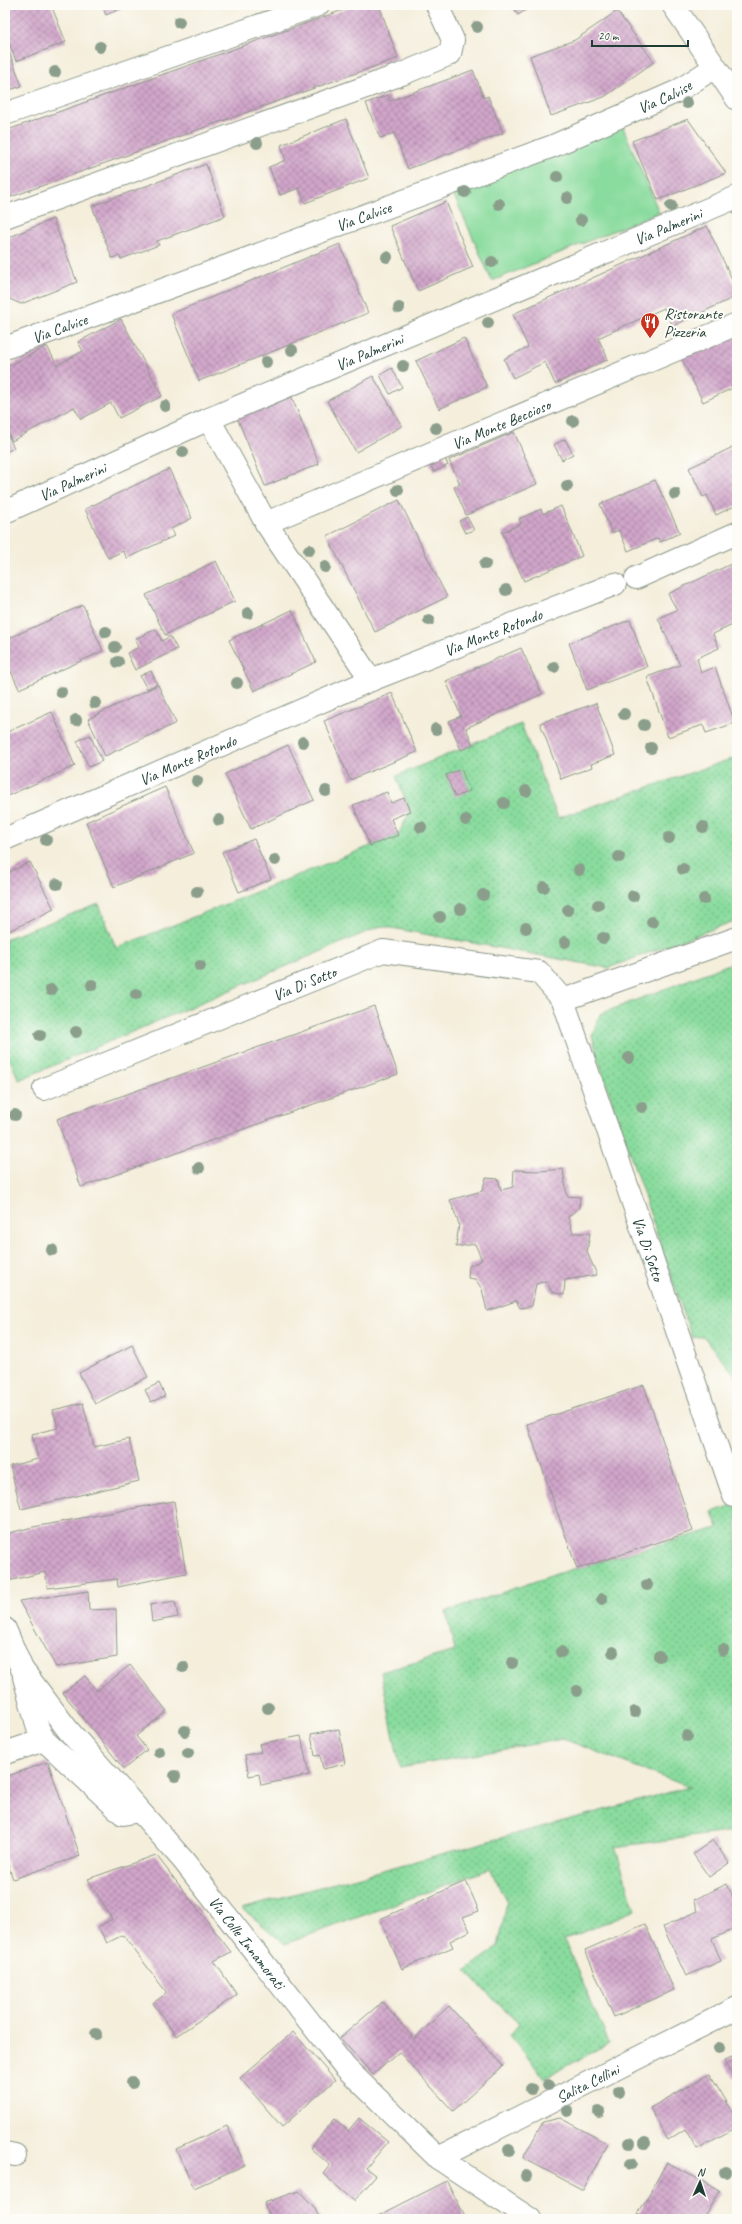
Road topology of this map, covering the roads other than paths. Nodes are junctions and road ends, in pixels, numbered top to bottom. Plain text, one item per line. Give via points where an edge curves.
1 (318, 5) edge
2 (437, 5) edge
3 (673, 5) edge
4 (715, 67) junction
5 (737, 99) edge
6 (5, 114) edge
7 (737, 197) edge
8 (5, 217) edge
9 (737, 324) edge
10 (5, 348) edge
11 (209, 419) junction
12 (5, 512) edge
13 (266, 524) junction
14 (737, 533) edge
15 (636, 578) dead end
16 (614, 584) dead end
17 (371, 680) junction
18 (5, 839) edge
19 (737, 938) edge
20 (563, 1000) junction
21 (44, 1089) dead end
22 (734, 1496) dead end
23 (5, 1628) edge
24 (22, 1669) junction
25 (44, 1740) junction
26 (5, 1753) edge
27 (139, 1811) junction
28 (737, 2008) edge
29 (438, 2158) junction
30 (530, 2219) edge

1 - 6 street
2 - 8 street via 453,40 450,54 402,74
3 - 4 street
4 - 5 street
4 - 10 street, Via Calvise via 678,91 554,146
7 - 11 street, Via Palmerini
9 - 13 street, Via Monte Beccioso
11 - 12 street, Via Palmerini
11 - 13 street
13 - 17 street
14 - 15 street
16 - 17 street, Via Monte Rotondo
17 - 18 street, Via Monte Rotondo
19 - 20 street
20 - 21 street, Via Di Sotto via 539,972 382,951
20 - 22 street, Via Di Sotto
23 - 24 street, Via Colle Innamorati
24 - 25 street via 38,1728
24 - 27 street, Via Colle Innamorati via 68,1730
25 - 26 street
25 - 27 street via 123,1814
27 - 29 street, Via Colle Innamorati via 183,1860 346,2067
28 - 29 street, Salita Cellini
29 - 30 street, Via Colle Innamorati

